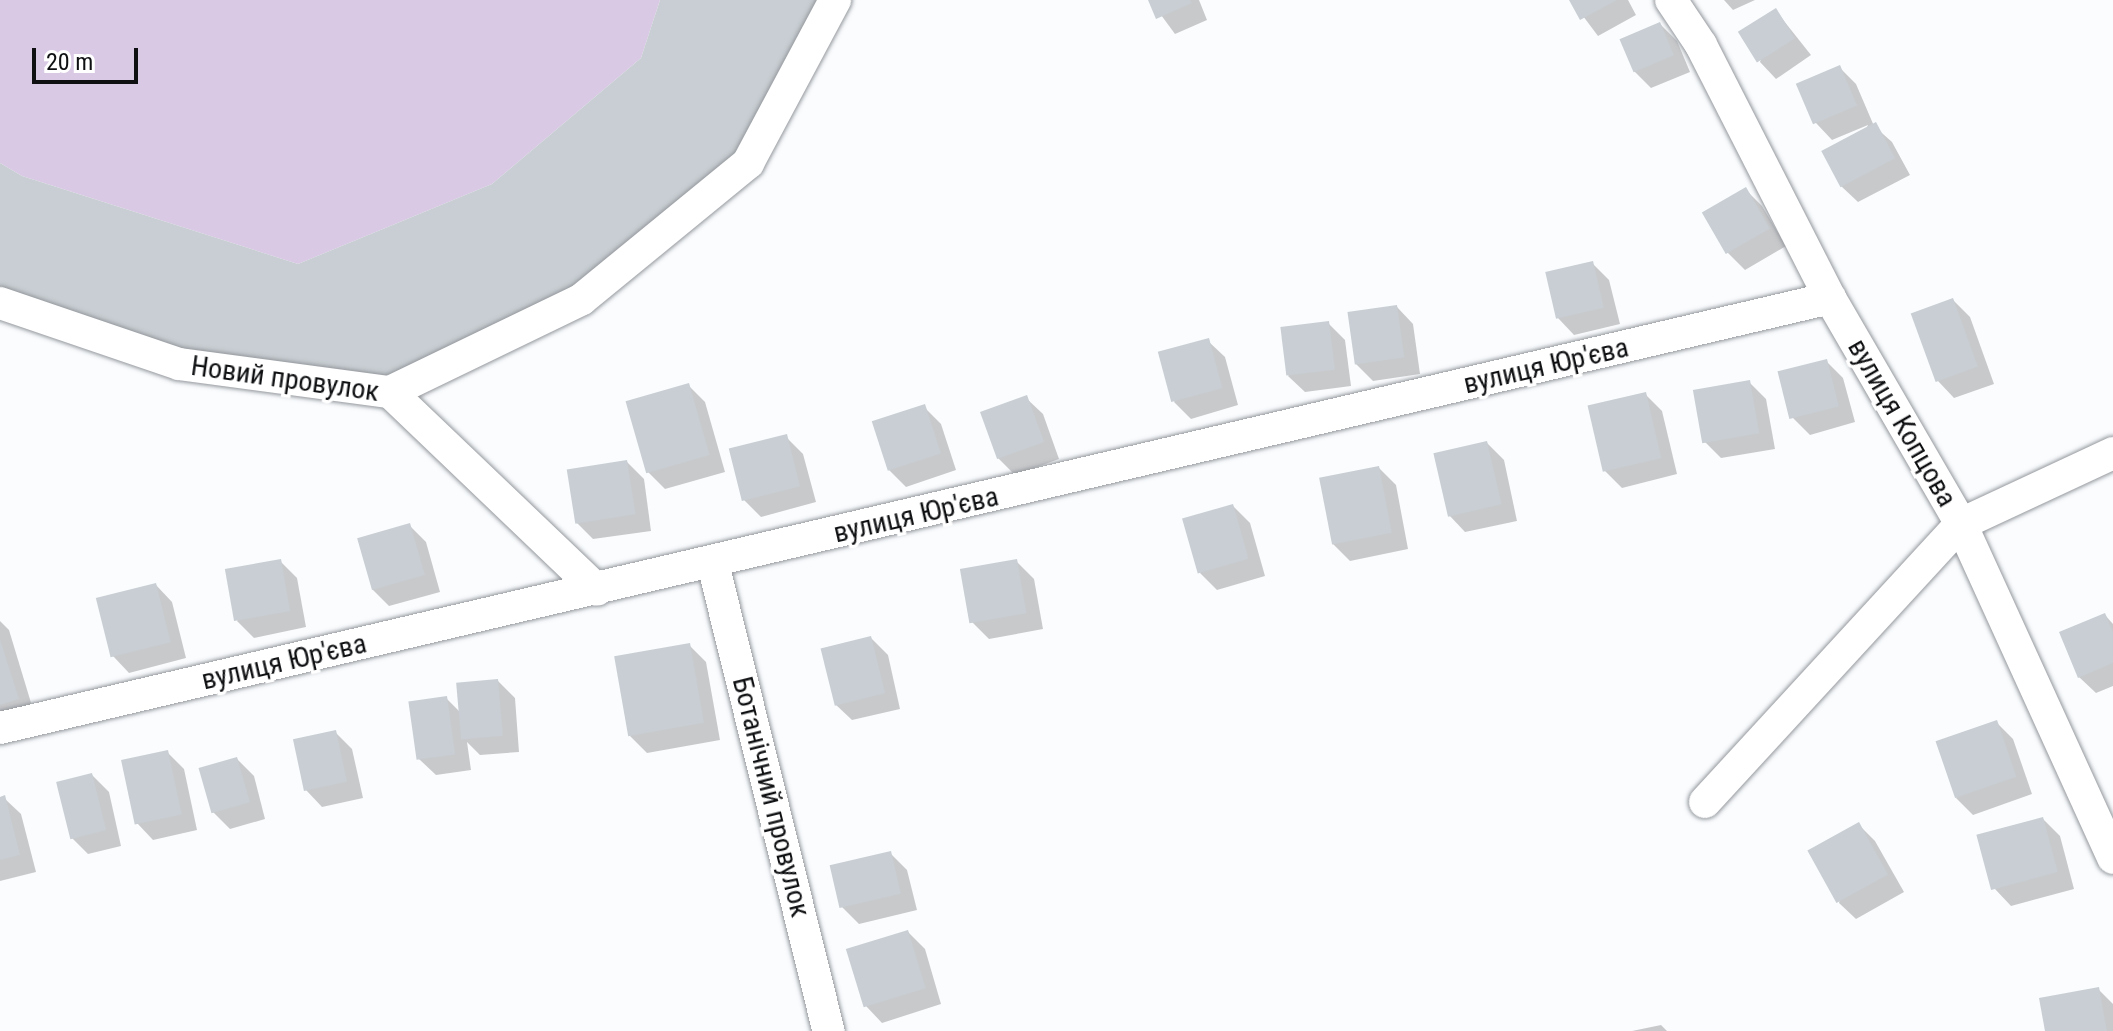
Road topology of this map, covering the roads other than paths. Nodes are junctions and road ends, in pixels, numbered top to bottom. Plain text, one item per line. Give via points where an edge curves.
1 (835, 0) edge
2 (1671, 0) edge
3 (1830, 298) junction
4 (0, 303) edge
5 (390, 392) junction
6 (2113, 453) edge
7 (1961, 524) junction
8 (713, 564) junction
9 (597, 590) junction
10 (0, 728) edge
11 (1705, 802) dead end
12 (2113, 858) edge
13 (829, 1031) edge

1 - 5 street via 748,163 582,299
2 - 3 street, вулиця Копцова via 1701,45
3 - 7 street, вулиця Копцова
3 - 8 street, вулиця Юр'єва
4 - 5 street, Новий провулок via 179,364
5 - 9 street, Новий провулок
6 - 7 street
7 - 11 street
7 - 12 street, вулиця Копцова
8 - 9 street, вулиця Юр'єва
8 - 13 street, Ботанічний провулок
9 - 10 street, вулиця Юр'єва

